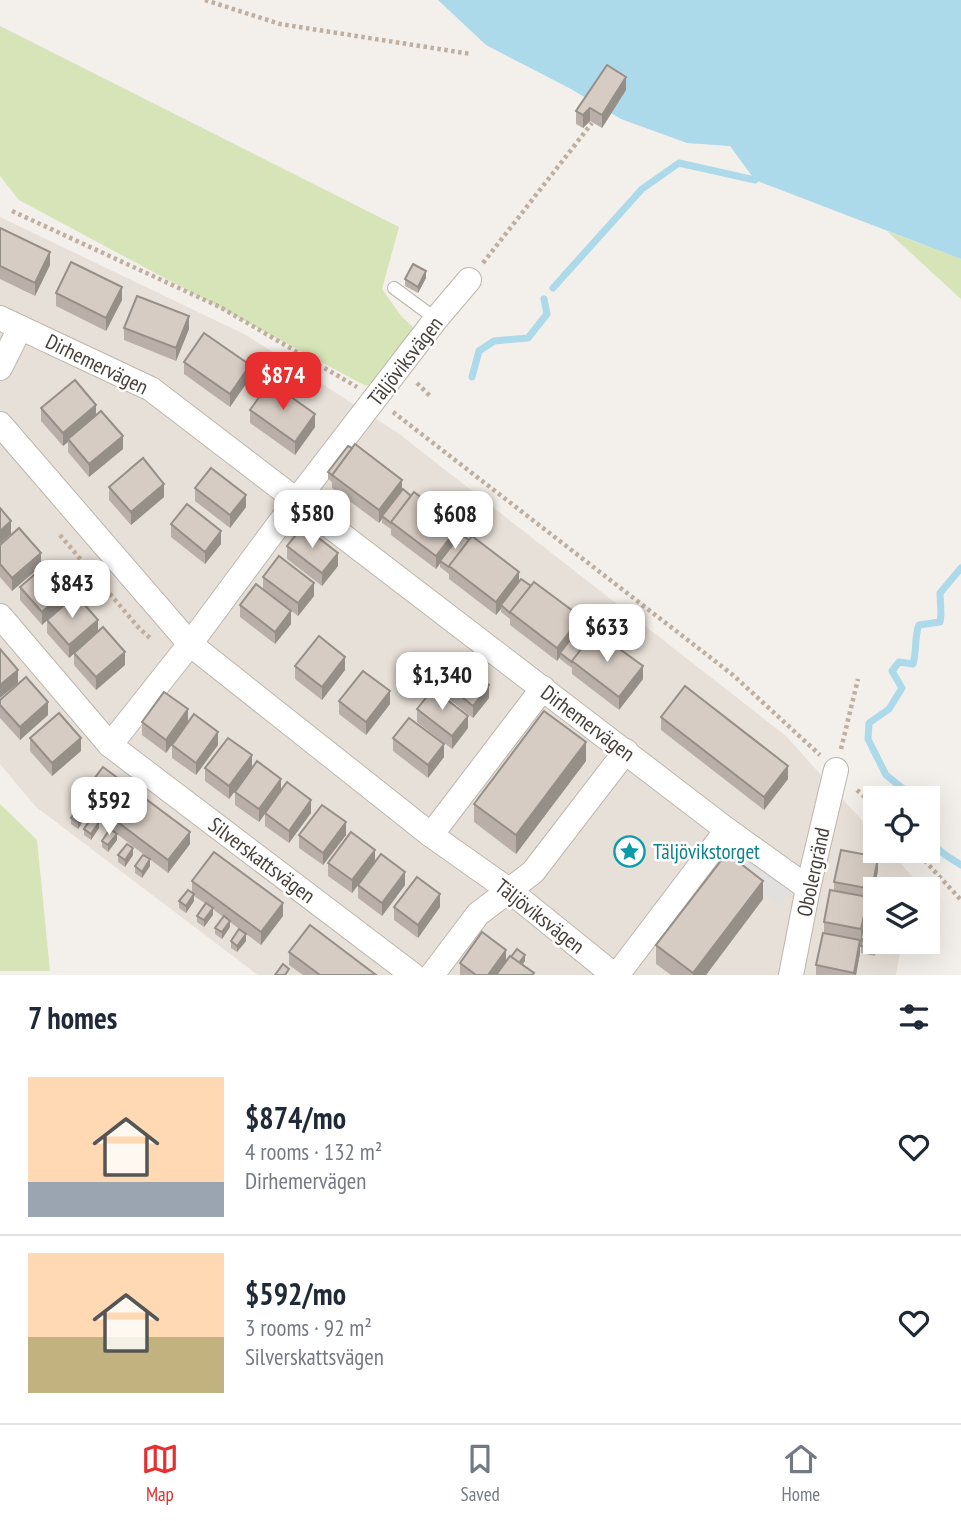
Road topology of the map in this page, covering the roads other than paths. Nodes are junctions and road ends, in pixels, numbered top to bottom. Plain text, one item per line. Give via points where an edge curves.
1 (469, 280) road end
2 (394, 288) dead end
3 (436, 319) junction
4 (10, 323) edge
5 (0, 368) edge
6 (0, 424) edge
7 (296, 500) junction
8 (0, 616) edge
9 (190, 644) junction
10 (543, 688) junction
11 (110, 745) junction
12 (626, 751) junction
13 (836, 770) road end
14 (727, 830) junction
15 (431, 835) junction
16 (808, 888) junction
17 (510, 891) junction
18 (413, 975) edge
19 (432, 975) edge
20 (615, 975) edge
21 (791, 975) edge

1 - 3 street, Täljöviksvägen
2 - 3 lane
3 - 7 street, Täljöviksvägen
4 - 5 street
4 - 7 street, Dirhemervägen via 151,389
6 - 9 street, Täljöviksvägen
7 - 9 street, Täljöviksvägen
7 - 10 street, Dirhemervägen
8 - 11 street, Silverskattsvägen
9 - 11 street
9 - 15 street, Täljöviksvägen
10 - 12 street, Dirhemervägen
10 - 15 street
11 - 18 street, Silverskattsvägen
12 - 14 street, Dirhemervägen
12 - 17 street via 533,872
13 - 16 street, Obolergränd
14 - 16 street, Dirhemervägen
14 - 20 street
15 - 17 street, Täljöviksvägen
16 - 21 street, Obolergränd
17 - 19 street via 478,914
17 - 20 street, Täljöviksvägen

